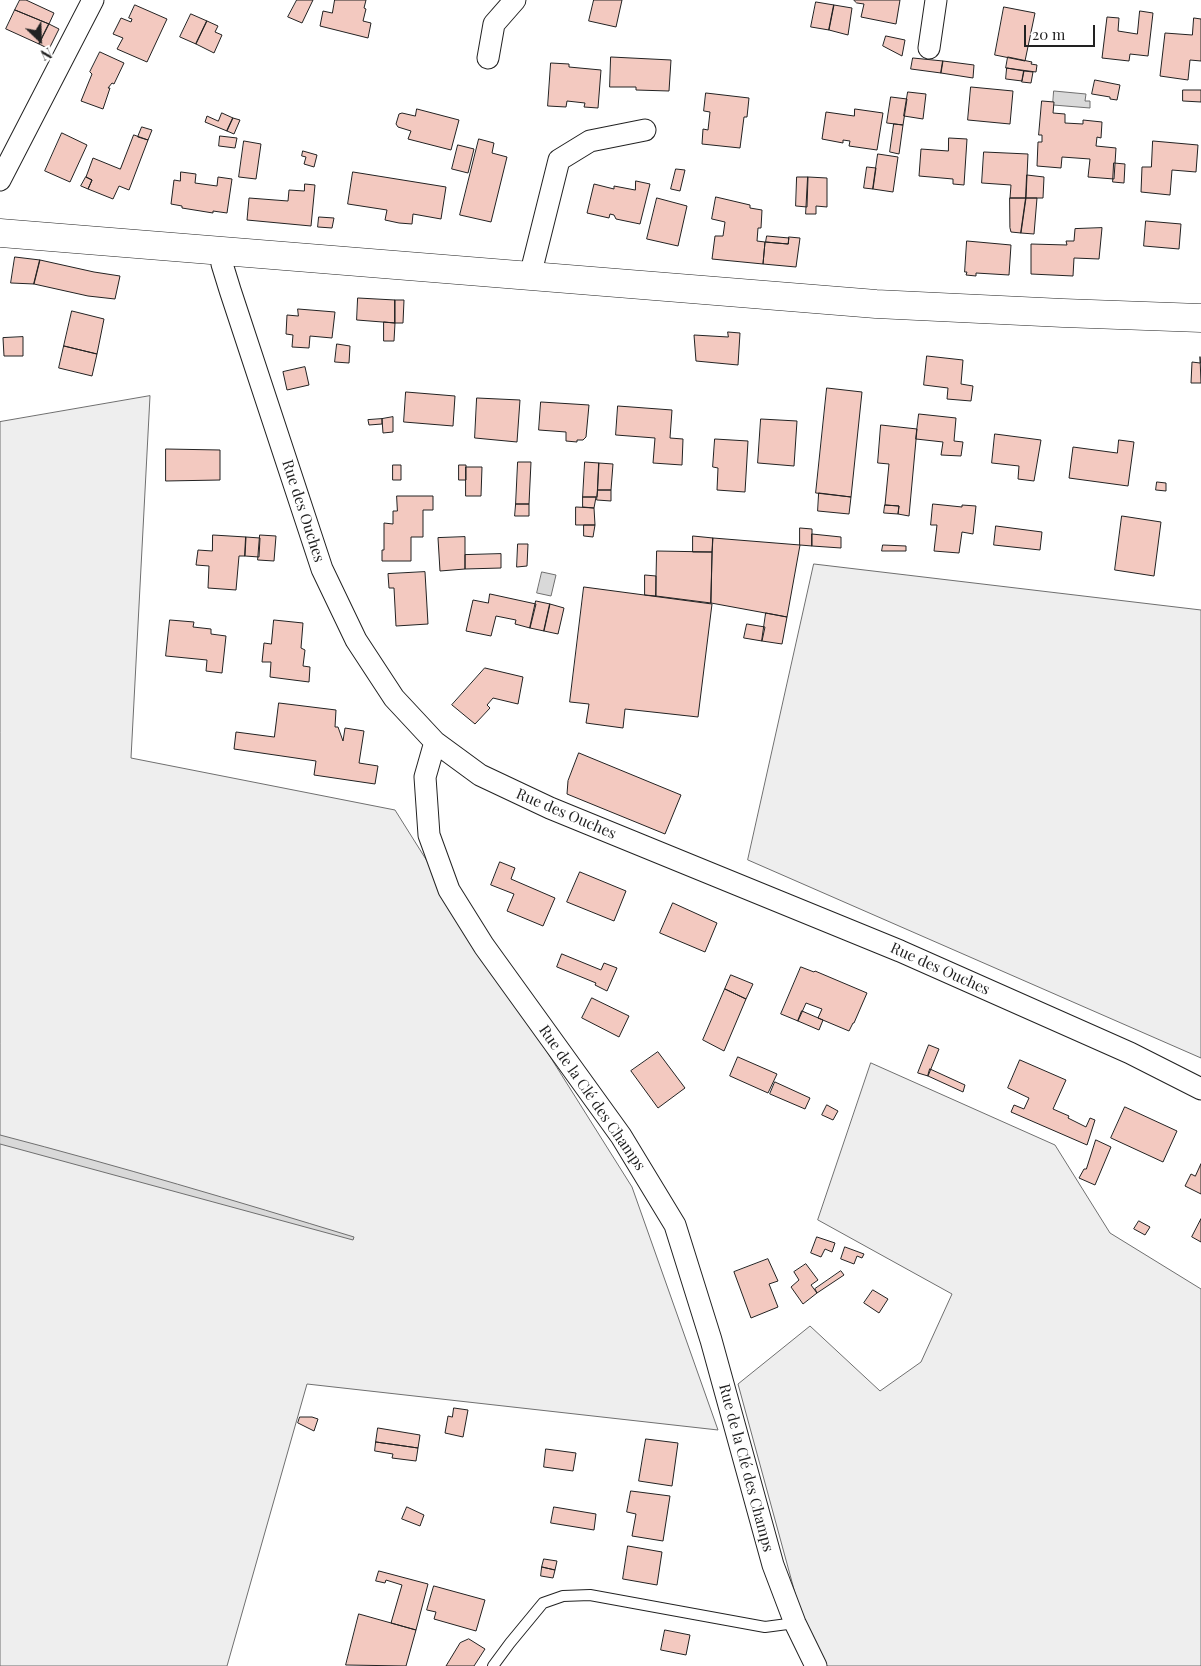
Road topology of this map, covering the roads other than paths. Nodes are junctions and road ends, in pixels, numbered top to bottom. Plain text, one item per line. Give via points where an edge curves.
1 (93, 0) edge
2 (515, 0) edge
3 (936, 0) edge
4 (929, 48) dead end
5 (488, 58) dead end
6 (646, 130) dead end
7 (0, 180) edge
8 (0, 233) edge
9 (221, 252) junction
10 (530, 276) junction
11 (1201, 318) edge
12 (435, 742) junction
13 (1201, 1089) edge
14 (795, 1623) junction
15 (493, 1666) edge
16 (816, 1666) edge

1 - 7 street
2 - 5 street via 494,24
3 - 4 street
6 - 10 street via 590,141 559,160
8 - 9 main road
9 - 10 main road
9 - 12 street, Rue des Ouches via 230,290 322,569 356,640 394,698
10 - 11 main road via 876,304
12 - 13 street, Rue des Ouches via 480,775 550,808 900,951 1130,1053
12 - 14 street, Rue de la Clé des Champs via 425,778 429,835 449,890 484,946 621,1136 675,1225 711,1340 773,1565
14 - 15 lane via 765,1627 590,1595 563,1596 543,1602
14 - 16 street, Rue de la Clé des Champs

